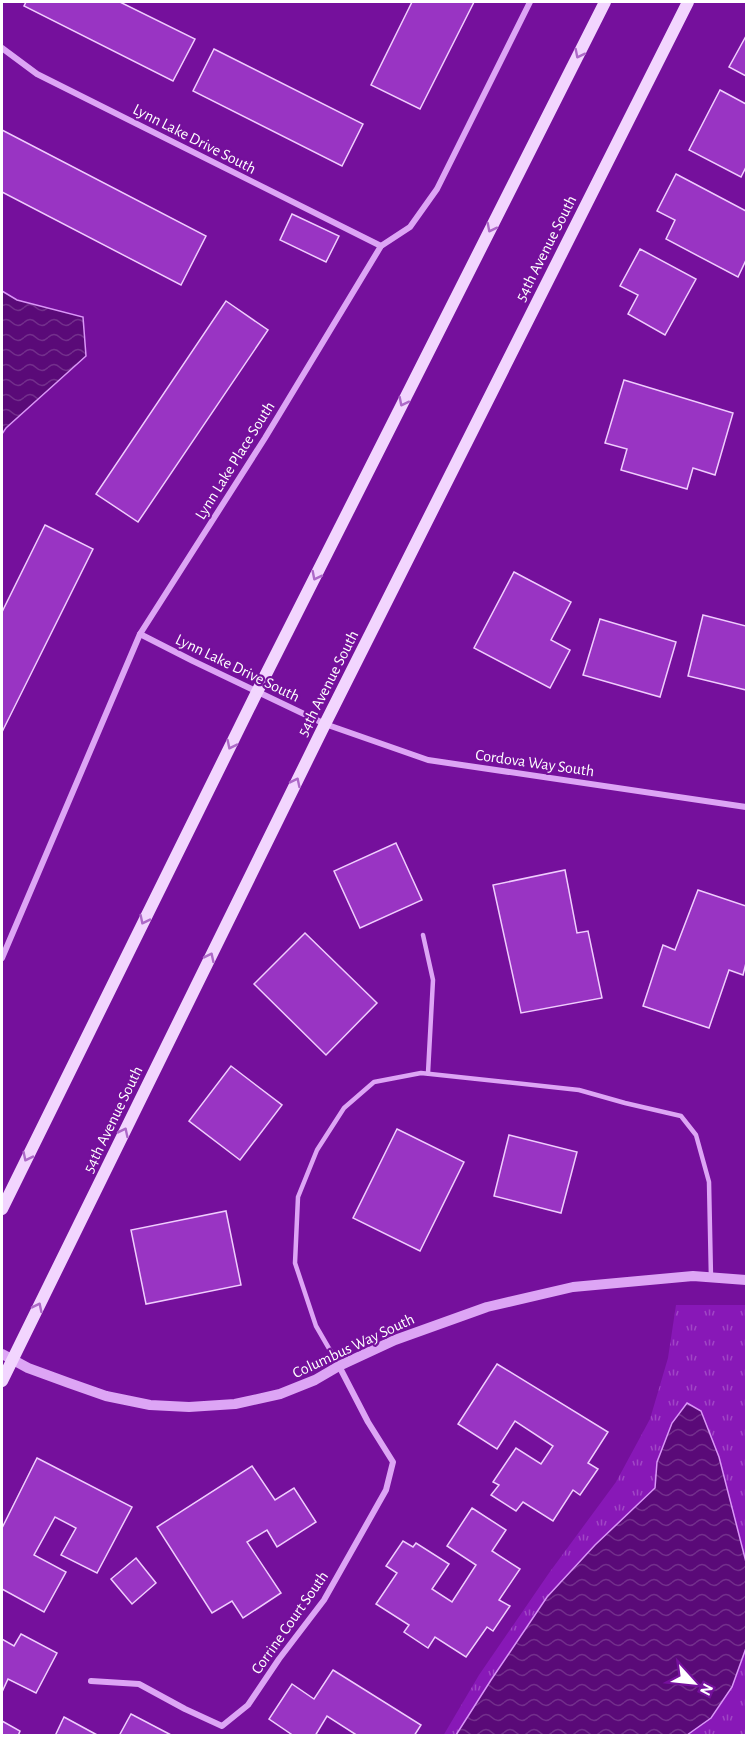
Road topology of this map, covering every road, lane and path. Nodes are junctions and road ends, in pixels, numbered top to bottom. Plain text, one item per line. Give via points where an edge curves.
1 (530, 2) edge
2 (605, 2) edge
3 (688, 2) edge
4 (2, 48) edge
5 (381, 246) junction
6 (140, 634) junction
7 (257, 692) junction
8 (325, 724) junction
9 (747, 807) edge
10 (423, 935) dead end
11 (2, 958) edge
12 (428, 1073) junction
13 (2, 1209) edge
14 (711, 1278) junction
15 (747, 1280) edge
16 (7, 1357) edge
17 (339, 1366) junction
18 (2, 1381) edge
19 (91, 1681) dead end

1 - 5 street, Lynn Lake Place South via 437,189 410,227
2 -> 7 main road
3 - 8 main road, 54th Avenue South
4 - 5 street, Lynn Lake Drive South via 37,74
5 - 6 street, Lynn Lake Place South
6 - 7 street, Lynn Lake Drive South
6 - 11 street, Lynn Lake Place South
7 - 8 street, Lynn Lake Drive South
7 -> 13 main road
8 - 9 street, Cordova Way South via 428,760
16 -> 8 main road, 54th Avenue South
10 - 12 lane via 433,980
12 - 14 lane via 579,1090 681,1116 696,1135 710,1182
12 - 17 lane via 374,1082 344,1108 317,1150 297,1197 295,1263 316,1326
14 - 15 street, Columbus Way South
14 - 17 street, Columbus Way South via 693,1276 573,1287 486,1307 394,1340
16 - 17 street, Columbus Way South via 106,1396 150,1405 189,1407 235,1404 280,1394
16 - 18 main road, 54th Avenue South
17 - 19 street, Corrine Court South via 393,1462 386,1490 324,1600 248,1705 222,1726 139,1684

